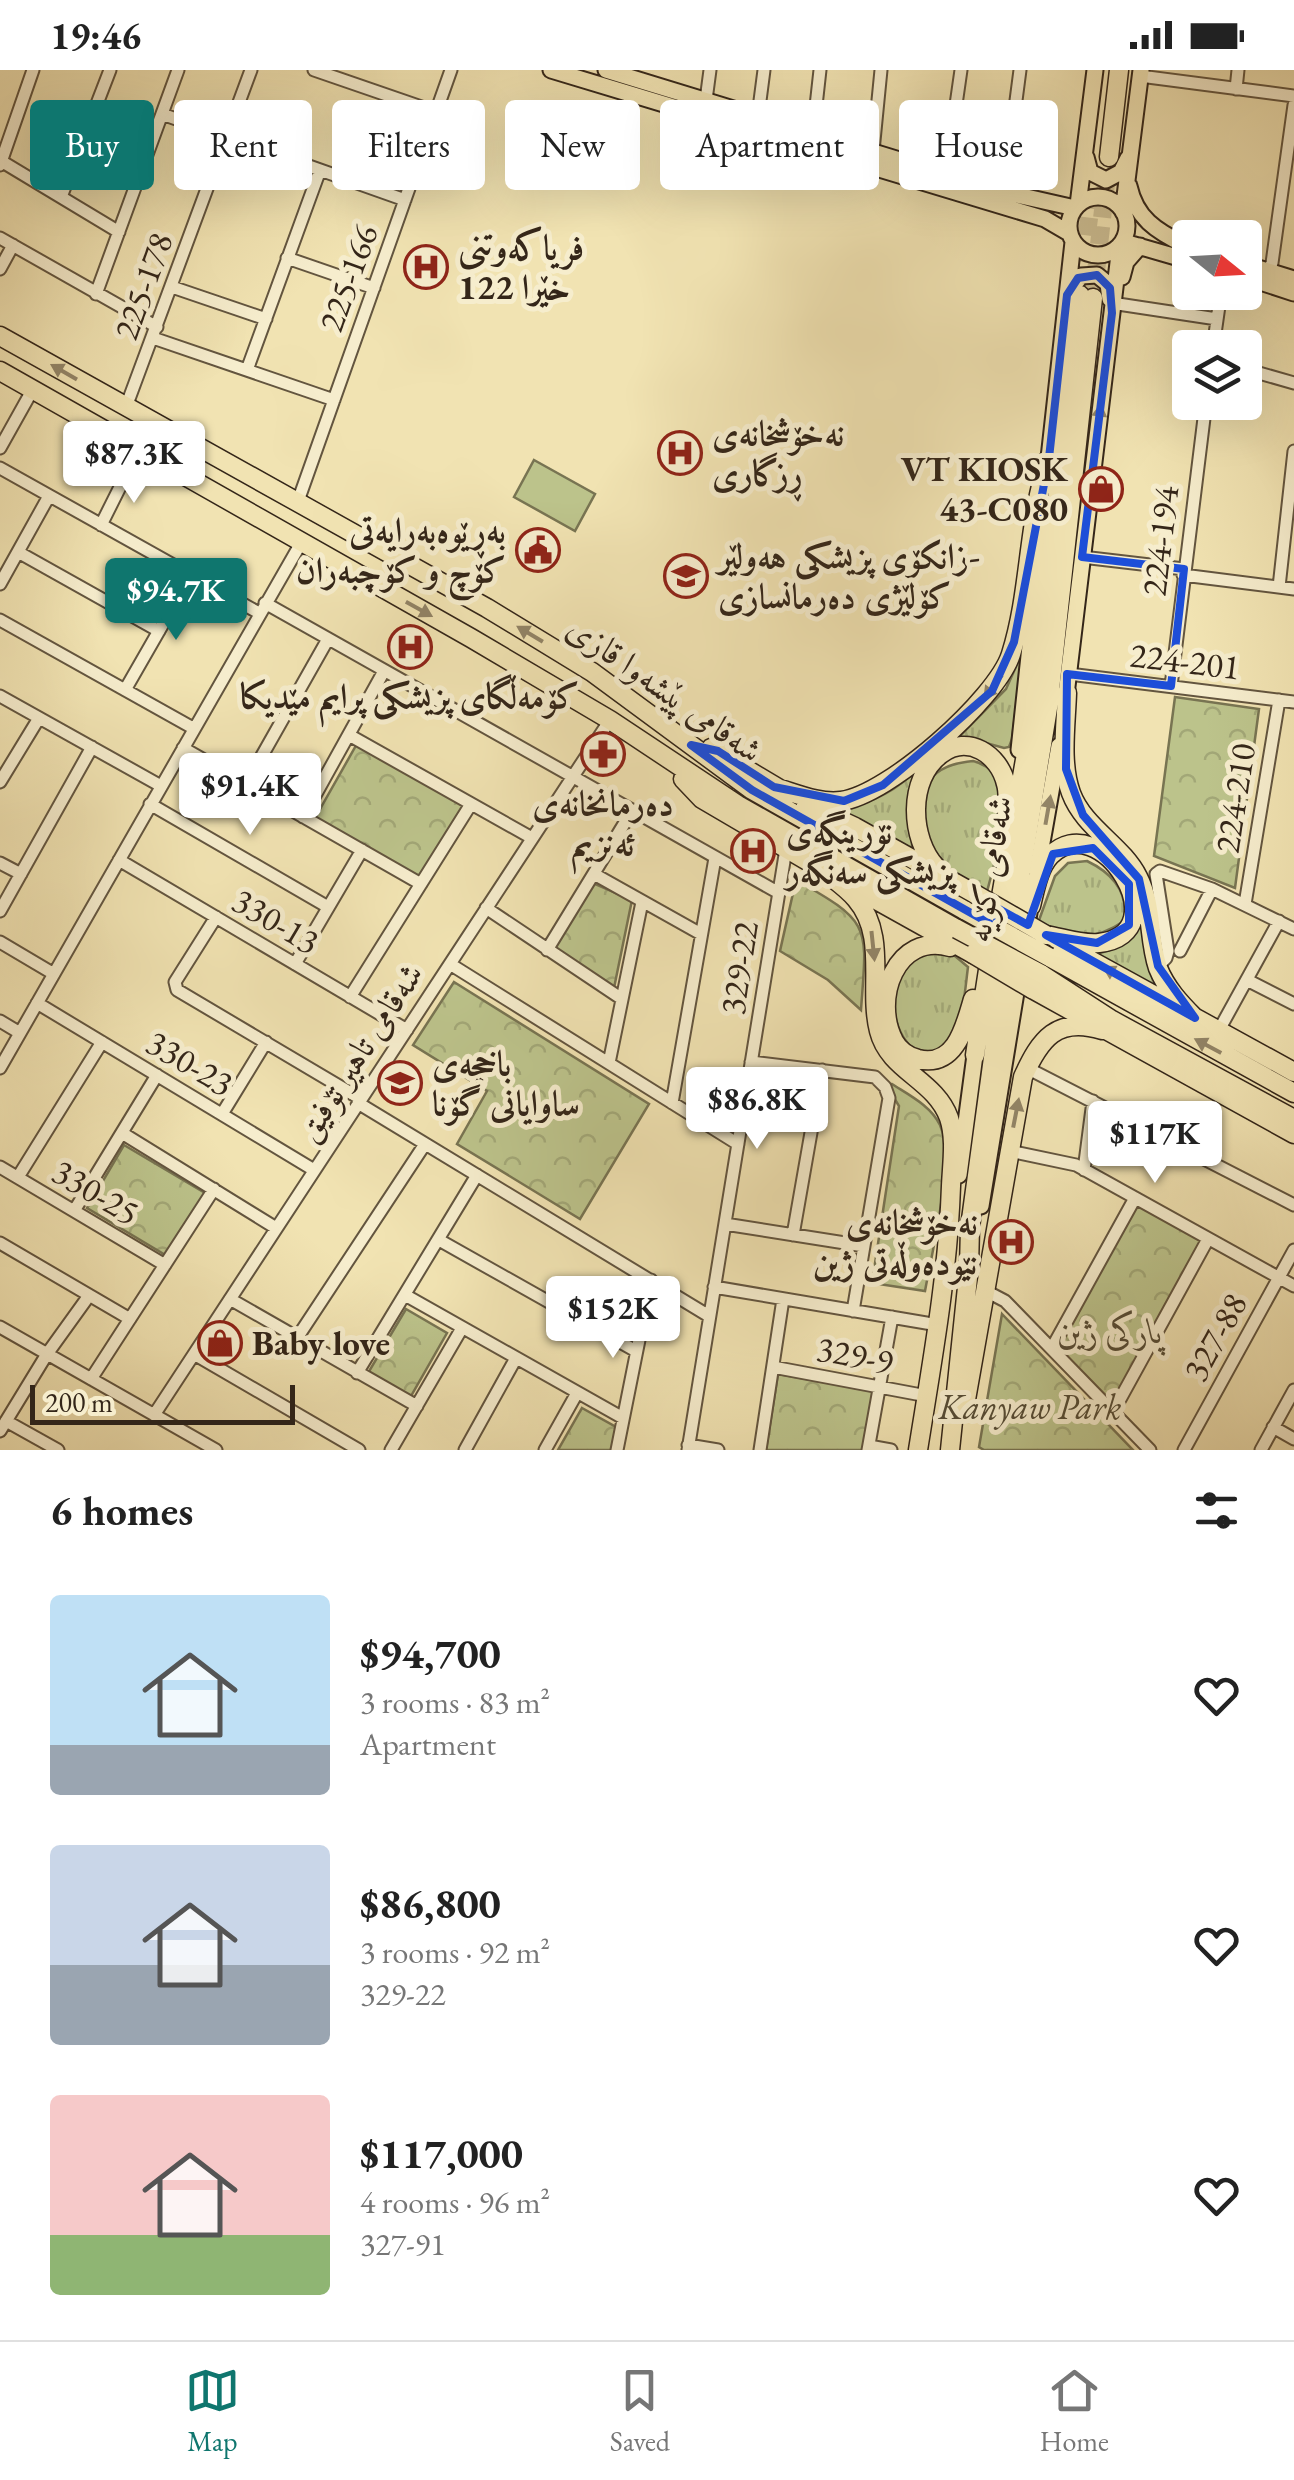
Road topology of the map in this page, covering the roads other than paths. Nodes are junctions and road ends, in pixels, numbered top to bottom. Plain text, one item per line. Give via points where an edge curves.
1 (33, 70) edge
2 (94, 70) edge
3 (178, 70) edge
4 (252, 70) edge
5 (314, 70) edge
6 (451, 70) edge
7 (551, 70) edge
8 (710, 70) edge
9 (764, 70) edge
10 (820, 70) edge
11 (881, 70) edge
12 (961, 70) edge
13 (1020, 70) edge
14 (1095, 70) edge
15 (1108, 70) edge
16 (1119, 70) edge
17 (1238, 70) edge
18 (109, 72) edge
19 (616, 72) edge
20 (1141, 73) edge
21 (354, 76) edge
22 (1236, 89) junction
23 (1294, 96) edge
24 (241, 100) edge
25 (409, 100) edge
26 (440, 100) edge
27 (672, 100) edge
28 (706, 100) joint
29 (765, 100) edge
30 (817, 100) edge
31 (878, 100) edge
32 (957, 100) edge
33 (1294, 105) edge
34 (162, 114) junction
35 (174, 118) edge
36 (1132, 144) junction
37 (1098, 152) junction
38 (1, 163) edge
39 (879, 164) edge
40 (312, 167) edge
41 (320, 170) junction
42 (1128, 177) junction
43 (1289, 178) edge
44 (208, 190) edge
45 (409, 190) edge
46 (998, 190) edge
47 (1004, 192) junction
48 (62, 197) junction
49 (1028, 198) junction
50 (405, 200) junction
51 (1076, 207) junction
52 (1006, 209) junction
53 (1124, 216) junction
54 (118, 232) junction
55 (0, 238) edge
56 (1071, 238) junction
57 (1172, 241) edge
58 (1121, 244) junction
59 (1172, 244) edge
60 (13, 245) junction
61 (1140, 246) junction
62 (1172, 249) edge
63 (288, 258) junction
64 (1071, 265) junction
65 (0, 269) edge
66 (1262, 269) edge
67 (1268, 271) junction
68 (1294, 279) edge
69 (1262, 283) edge
70 (172, 287) junction
71 (374, 288) junction
72 (1294, 293) edge
73 (96, 294) junction
74 (1080, 296) junction
75 (1115, 309) junction
76 (1218, 310) edge
77 (266, 319) junction
78 (1217, 319) junction
79 (1215, 330) edge
80 (155, 332) junction
81 (0, 336) edge
82 (247, 370) junction
83 (0, 371) edge
84 (1262, 374) edge
85 (1294, 382) edge
86 (33, 389) junction
87 (334, 400) junction
88 (126, 408) junction
89 (1204, 420) edge
90 (173, 434) junction
91 (0, 448) edge
92 (1294, 451) edge
93 (1049, 458) junction
94 (158, 462) junction
95 (0, 468) edge
96 (130, 469) dead end
97 (49, 496) junction
98 (298, 504) junction
99 (101, 524) junction
100 (301, 543) junction
101 (18, 552) junction
102 (1082, 557) junction
103 (1184, 572) junction
104 (2, 576) edge
105 (191, 576) junction
106 (1279, 587) junction
107 (1294, 589) edge
108 (262, 608) junction
109 (487, 608) junction
110 (0, 620) edge
111 (159, 631) junction
112 (328, 638) junction
113 (471, 638) junction
114 (384, 670) junction
115 (1068, 684) junction
116 (1171, 686) junction
117 (126, 690) junction
118 (0, 696) edge
119 (1279, 700) junction
120 (1294, 702) edge
121 (39, 718) junction
122 (610, 720) junction
123 (194, 728) junction
124 (349, 735) junction
125 (691, 745) junction
126 (92, 748) junction
127 (182, 748) junction
128 (674, 765) junction
129 (572, 777) junction
130 (0, 782) edge
131 (246, 784) junction
132 (161, 786) junction
133 (774, 787) junction
134 (150, 804) junction
135 (471, 804) junction
136 (632, 811) junction
137 (303, 816) junction
138 (532, 838) junction
139 (1012, 844) junction
140 (786, 849) junction
141 (362, 850) junction
142 (715, 858) junction
143 (118, 860) junction
144 (0, 863) edge
145 (821, 870) junction
146 (1006, 872) junction
147 (21, 874) junction
148 (594, 874) junction
149 (951, 881) junction
150 (421, 884) junction
151 (1212, 889) junction
152 (779, 893) junction
153 (1017, 898) junction
154 (642, 902) junction
155 (970, 903) junction
156 (1246, 904) junction
157 (328, 907) junction
158 (486, 908) junction
159 (0, 912) edge
160 (216, 917) junction
161 (1279, 921) junction
162 (1294, 929) edge
163 (701, 934) junction
164 (1046, 935) junction
165 (0, 942) edge
166 (547, 950) junction
167 (1180, 951) dead end
168 (972, 954) junction
169 (295, 964) junction
170 (450, 964) junction
171 (1158, 966) junction
172 (987, 972) junction
173 (1041, 973) junction
174 (54, 974) junction
175 (1247, 980) junction
176 (350, 997) junction
177 (622, 999) junction
178 (37, 1003) junction
179 (1294, 1004) edge
180 (1194, 1018) junction
181 (0, 1021) edge
182 (406, 1030) junction
183 (1102, 1030) junction
184 (1219, 1030) junction
185 (20, 1032) junction
186 (102, 1042) junction
187 (266, 1042) junction
188 (975, 1055) joint
189 (751, 1062) junction
190 (610, 1063) junction
191 (0, 1068) edge
192 (1027, 1068) junction
193 (822, 1070) junction
194 (1294, 1072) edge
195 (157, 1075) junction
196 (1294, 1093) edge
197 (360, 1101) junction
198 (1093, 1101) junction
199 (672, 1103) junction
200 (222, 1114) junction
201 (1294, 1119) edge
202 (122, 1133) junction
203 (1294, 1134) edge
204 (425, 1144) junction
205 (738, 1144) junction
206 (1009, 1151) junction
207 (0, 1166) edge
208 (314, 1170) junction
209 (1084, 1170) junction
210 (477, 1175) junction
211 (18, 1177) junction
212 (214, 1190) junction
213 (1135, 1198) junction
214 (1294, 1205) edge
215 (74, 1211) junction
216 (725, 1224) junction
217 (276, 1228) junction
218 (793, 1235) junction
219 (1208, 1239) junction
220 (439, 1240) junction
221 (0, 1243) edge
222 (864, 1246) junction
223 (1294, 1250) edge
224 (948, 1260) junction
225 (164, 1266) junction
226 (1279, 1278) junction
227 (651, 1280) junction
228 (1294, 1286) edge
229 (714, 1287) junction
230 (984, 1290) junction
231 (404, 1295) junction
232 (88, 1296) junction
233 (230, 1299) junction
234 (783, 1299) junction
235 (853, 1311) junction
236 (710, 1316) junction
237 (892, 1318) junction
238 (130, 1319) junction
239 (938, 1325) junction
240 (0, 1327) edge
241 (462, 1328) junction
242 (297, 1338) junction
243 (1052, 1348) junction
244 (636, 1351) junction
245 (47, 1354) junction
246 (194, 1354) junction
247 (516, 1358) junction
248 (773, 1367) junction
249 (357, 1373) junction
250 (91, 1379) junction
251 (880, 1387) junction
252 (1294, 1390) edge
253 (577, 1393) junction
254 (926, 1396) junction
255 (417, 1406) junction
256 (1113, 1412) junction
257 (154, 1414) junction
258 (623, 1418) junction
259 (3, 1426) edge
260 (1273, 1427) junction
261 (1294, 1439) edge
262 (688, 1448) edge
263 (869, 1448) edge
264 (956, 1449) edge
265 (58, 1450) edge
266 (216, 1450) edge
267 (359, 1450) edge
268 (392, 1450) edge
269 (466, 1450) edge
270 (545, 1450) edge
271 (616, 1450) edge
272 (718, 1450) edge
273 (760, 1450) edge
274 (891, 1450) edge
275 (918, 1450) edge
276 (1150, 1450) edge
277 (1184, 1450) edge
278 (1261, 1450) edge

1 - 38 street
2 - 18 street
3 - 34 street
4 - 24 street, 225-178
5 - 21 street
6 - 26 street, 225-166
7 - 27 main road
8 - 28 street
9 - 29 street
10 - 30 street
11 - 31 street
12 - 32 street
13 - 47 street
14 - 37 main road, شەقامی کۆیە
15 - 37 highway, شەقامی کۆیە
16 - 37 highway, شەقامی کۆیە
17 - 22 street
18 - 48 street
19 - 28 main road
20 - 22 street
20 - 36 main road, شەقامی کۆیە
21 - 25 street
22 - 23 street
33 - 43 street
34 - 35 street
34 - 54 street
36 - 37 main road via 1124,169 1106,180 1087,167
36 - 42 main road, شەقامی کۆیە
37 - 49 main road via 1074,191 1060,199
37 - 51 main road, شەقامی کۆیە
38 - 48 street
39 - 52 main road
40 - 41 street
41 - 50 street
41 - 63 street
42 - 53 main road, شەقامی کۆیە
42 - 57 main road via 1145,220
43 - 67 street
44 - 70 street, 225-178
45 - 50 street, 225-166
46 - 47 main road
47 - 49 main road
48 - 54 street
49 - 51 main road
50 - 71 street, 225-166
51 - 53 main road via 1111,200
51 - 56 main road, شەقامی کۆیە
52 - 56 main road via 1045,219
52 - 64 main road via 1059,235
53 - 58 main road, شەقامی کۆیە
53 - 59 main road
54 - 73 street
55 - 60 street
56 - 58 main road via 1098,256
56 - 64 main road, شەقامی کۆیە
58 - 61 main road
58 - 75 main road, شەقامی کۆیە
60 - 65 street
60 - 73 street
61 - 62 main road
61 - 75 main road via 1126,262
63 - 71 street
63 - 77 street
64 - 74 main road, شەقامی کۆیە
66 - 67 main road
67 - 68 main road
69 - 72 main road
70 - 77 street
70 - 80 street, 225-178
71 - 87 street, 225-166
73 - 80 street
74 - 75 main road via 1078,278 1098,275
74 - 93 main road, شەقامی کۆیە
74 - 139 highway, شەقامی کۆیە
74 - 153 highway, شەقامی کۆیە via 1048,708
75 - 78 street
102 -> 75 main road, شەقامی کۆیە
76 - 78 street
77 - 82 street
78 - 79 street
80 - 82 street
80 - 88 street, 225-178
88 -> 81 highway, شەقامی پێشەوا قازی
82 - 87 street
83 - 86 highway, شەقامی پێشەوا قازی
84 - 85 street
86 - 91 street
86 - 94 highway, شەقامی پێشەوا قازی
87 - 98 street, 225-166
88 - 90 highway, شەقامی پێشەوا قازی
89 - 103 street, 224-194
90 - 94 highway
90 - 98 highway, شەقامی پێشەوا قازی
92 - 106 street
93 -> 133 highway via 1014,642 992,691 867,794 832,802
93 - 139 main road, شەقامی کۆیە
94 - 100 highway, شەقامی پێشەوا قازی
95 - 97 street
96 - 99 street
97 - 99 street
97 - 101 street
98 - 109 highway, شەقامی پێشەوا قازی
99 - 105 street
100 - 108 street
100 -> 113 highway, شەقامی پێشەوا قازی
101 - 104 street
101 - 111 street
102 - 103 street
102 - 115 main road, شەقامی کۆیە
103 - 106 street
103 - 116 street, 224-194
105 - 108 street
105 - 111 street
106 - 107 street
108 - 112 street
108 - 123 street
109 - 113 highway via 487,628
125 -> 109 highway, شەقامی پێشەوا قازی via 592,672
110 - 117 street
111 - 117 street
112 - 114 street
112 - 131 street
113 - 122 highway, شەقامی پێشەوا قازی
114 - 124 street
114 - 129 street
115 - 116 street, 224-201
153 -> 115 main road, شەقامی کۆیە
115 - 171 highway via 1072,795 1139,879
116 - 119 street, 224-201
117 - 123 street
118 - 121 street
119 - 120 street, 224-201
119 - 156 street, 224-210
121 - 126 street
121 - 130 street
122 - 128 highway, شەقامی پێشەوا قازی
122 - 129 street, شەقامی تاهیر تۆفیق
123 - 127 street
124 - 135 street
124 - 137 street
125 - 133 highway via 718,751
125 - 155 highway, شەقامی پێشەوا قازی via 752,790
126 - 132 street
126 - 147 street
127 - 131 street
127 - 132 street
128 - 140 highway via 702,799
128 - 173 highway, شەقامی پێشەوا قازی, bridge
129 - 136 street
129 - 138 street, شەقامی تاهیر تۆفیق
131 - 137 street
132 - 134 street
133 - 149 highway
134 - 143 street
134 - 157 street
135 - 138 street
135 - 150 street
136 - 142 street
136 - 148 street
137 - 141 street
138 - 158 street, شەقامی تاهیر تۆفیق
139 - 146 highway, شەقامی کۆیە
140 - 145 highway
140 - 152 street, 329-22
141 - 150 street
141 - 157 street
142 - 152 street
142 - 163 street
143 - 160 street, 330-13
143 - 174 street
144 - 147 street
145 - 168 highway
145 -> 224 highway via 854,896 869,922 883,1044 937,1096 950,1122
146 - 149 highway via 1004,778 986,752 958,746 927,770 916,820 924,853
146 - 153 highway, شەقامی کۆیە
147 - 159 street
148 - 154 street
148 - 166 street
149 - 155 highway
150 - 176 street
151 - 156 street
151 - 167 street
151 - 171 street via 1164,870 1156,874 1168,952
152 - 189 street, 329-22
153 - 164 highway via 1067,846 1086,846 1116,865 1129,884 1134,912 1120,935 1097,943
153 - 172 highway, شەقامی کۆیە
153 - 264 highway, شەقامی کۆیە via 970,1227
154 - 163 street
154 - 177 street
155 - 164 highway, bridge
155 - 173 highway, شەقامی پێشەوا قازی, bridge
156 - 161 street
157 - 169 street
158 - 166 street
158 - 170 street, شەقامی تاهیر تۆفیق
160 - 169 street, 330-13
160 - 187 street via 176,990
161 - 162 street
161 - 175 street
163 - 199 street
180 -> 164 highway
165 - 174 street
166 - 177 street
168 - 172 highway via 932,943 904,956 887,1005 898,1048 927,1060 952,1050
168 - 173 highway, bridge
169 - 176 street, 330-13
170 - 182 street, شەقامی تاهیر تۆفیق
170 - 190 street
171 - 180 highway
172 - 188 highway, شەقامی کۆیە
173 - 183 highway
196 -> 173 highway, شەقامی پێشەوا قازی
173 - 201 highway, شەقامی پێشەوا قازی via 1112,1020
174 - 178 street
175 - 179 street
175 - 184 street
176 - 182 street, 330-13
177 - 190 street
178 - 185 street
178 - 186 street, 330-23
180 - 184 highway
181 - 185 street
182 - 197 street, شەقامی تاهیر تۆفیق
183 - 192 highway via 1081,1023 1061,1028
183 - 203 highway
184 - 194 highway
185 - 191 street
186 - 195 street, 330-23
186 - 211 street
187 - 197 street
187 - 200 street
188 - 224 main road, شەقامی کۆیە
189 - 193 street
189 - 205 street, 329-22
190 - 199 street
192 - 198 street
206 -> 192 highway
193 - 218 street
193 - 222 street via 875,1077 888,1098
195 - 200 street, 330-23
195 - 202 street
197 - 204 street
197 - 208 street, شەقامی تاهیر تۆفیق
198 - 209 street
198 - 214 street
199 - 205 street
200 - 208 street, 330-23
202 - 212 street
202 - 215 street
204 - 210 street
204 - 242 street
205 - 216 street, 329-22
206 - 209 street
206 - 230 highway
207 - 211 street, 330-25
208 - 217 street, شەقامی تاهیر تۆفیق
209 - 213 street
210 - 220 street
210 - 227 street
211 - 215 street, 330-25
212 - 217 street
212 - 225 street
213 - 219 street
213 - 243 street
215 - 225 street, 330-25
216 - 218 street
216 - 229 street, 329-22
217 - 233 street, شەقامی تاهیر تۆفیق
218 - 222 street
219 - 226 street
219 - 256 street
220 - 231 street
220 - 244 street
221 - 232 street
222 - 235 street
223 - 226 street, 327-88
224 - 239 highway, شەقامی کۆیە
225 - 238 street
226 - 228 street
226 - 277 street, 327-88
227 - 236 street
227 - 244 street
229 - 234 street
229 - 236 street, 329-22
230 - 243 street via 1002,1298
230 - 264 highway
231 - 241 street
231 - 249 street
232 - 238 street
232 - 245 street
233 - 242 street
233 - 246 street, شەقامی تاهیر تۆفیق
234 - 235 street
234 - 248 street
235 - 237 street
236 - 262 street, 329-22
237 - 239 street
237 - 251 street
238 - 250 street
239 - 254 highway, شەقامی کۆیە
240 - 245 street
241 - 247 street
241 - 255 street
242 - 249 street
243 - 256 street
244 - 258 street
245 - 250 street
245 - 259 street
246 - 257 street, شەقامی تاهیر تۆفیق
246 - 267 street
247 - 253 street
247 - 269 street
248 - 251 street, 329-9
248 - 273 street
249 - 255 street
250 - 257 street
251 - 254 street, 329-9
251 - 263 street
252 - 260 street
253 - 258 street
253 - 270 street
254 - 275 highway, شەقامی کۆیە
255 - 268 street
256 - 276 street
257 - 266 street
258 - 271 street
259 - 265 street
260 - 261 street
260 - 278 street
262 - 272 street
263 - 274 street

